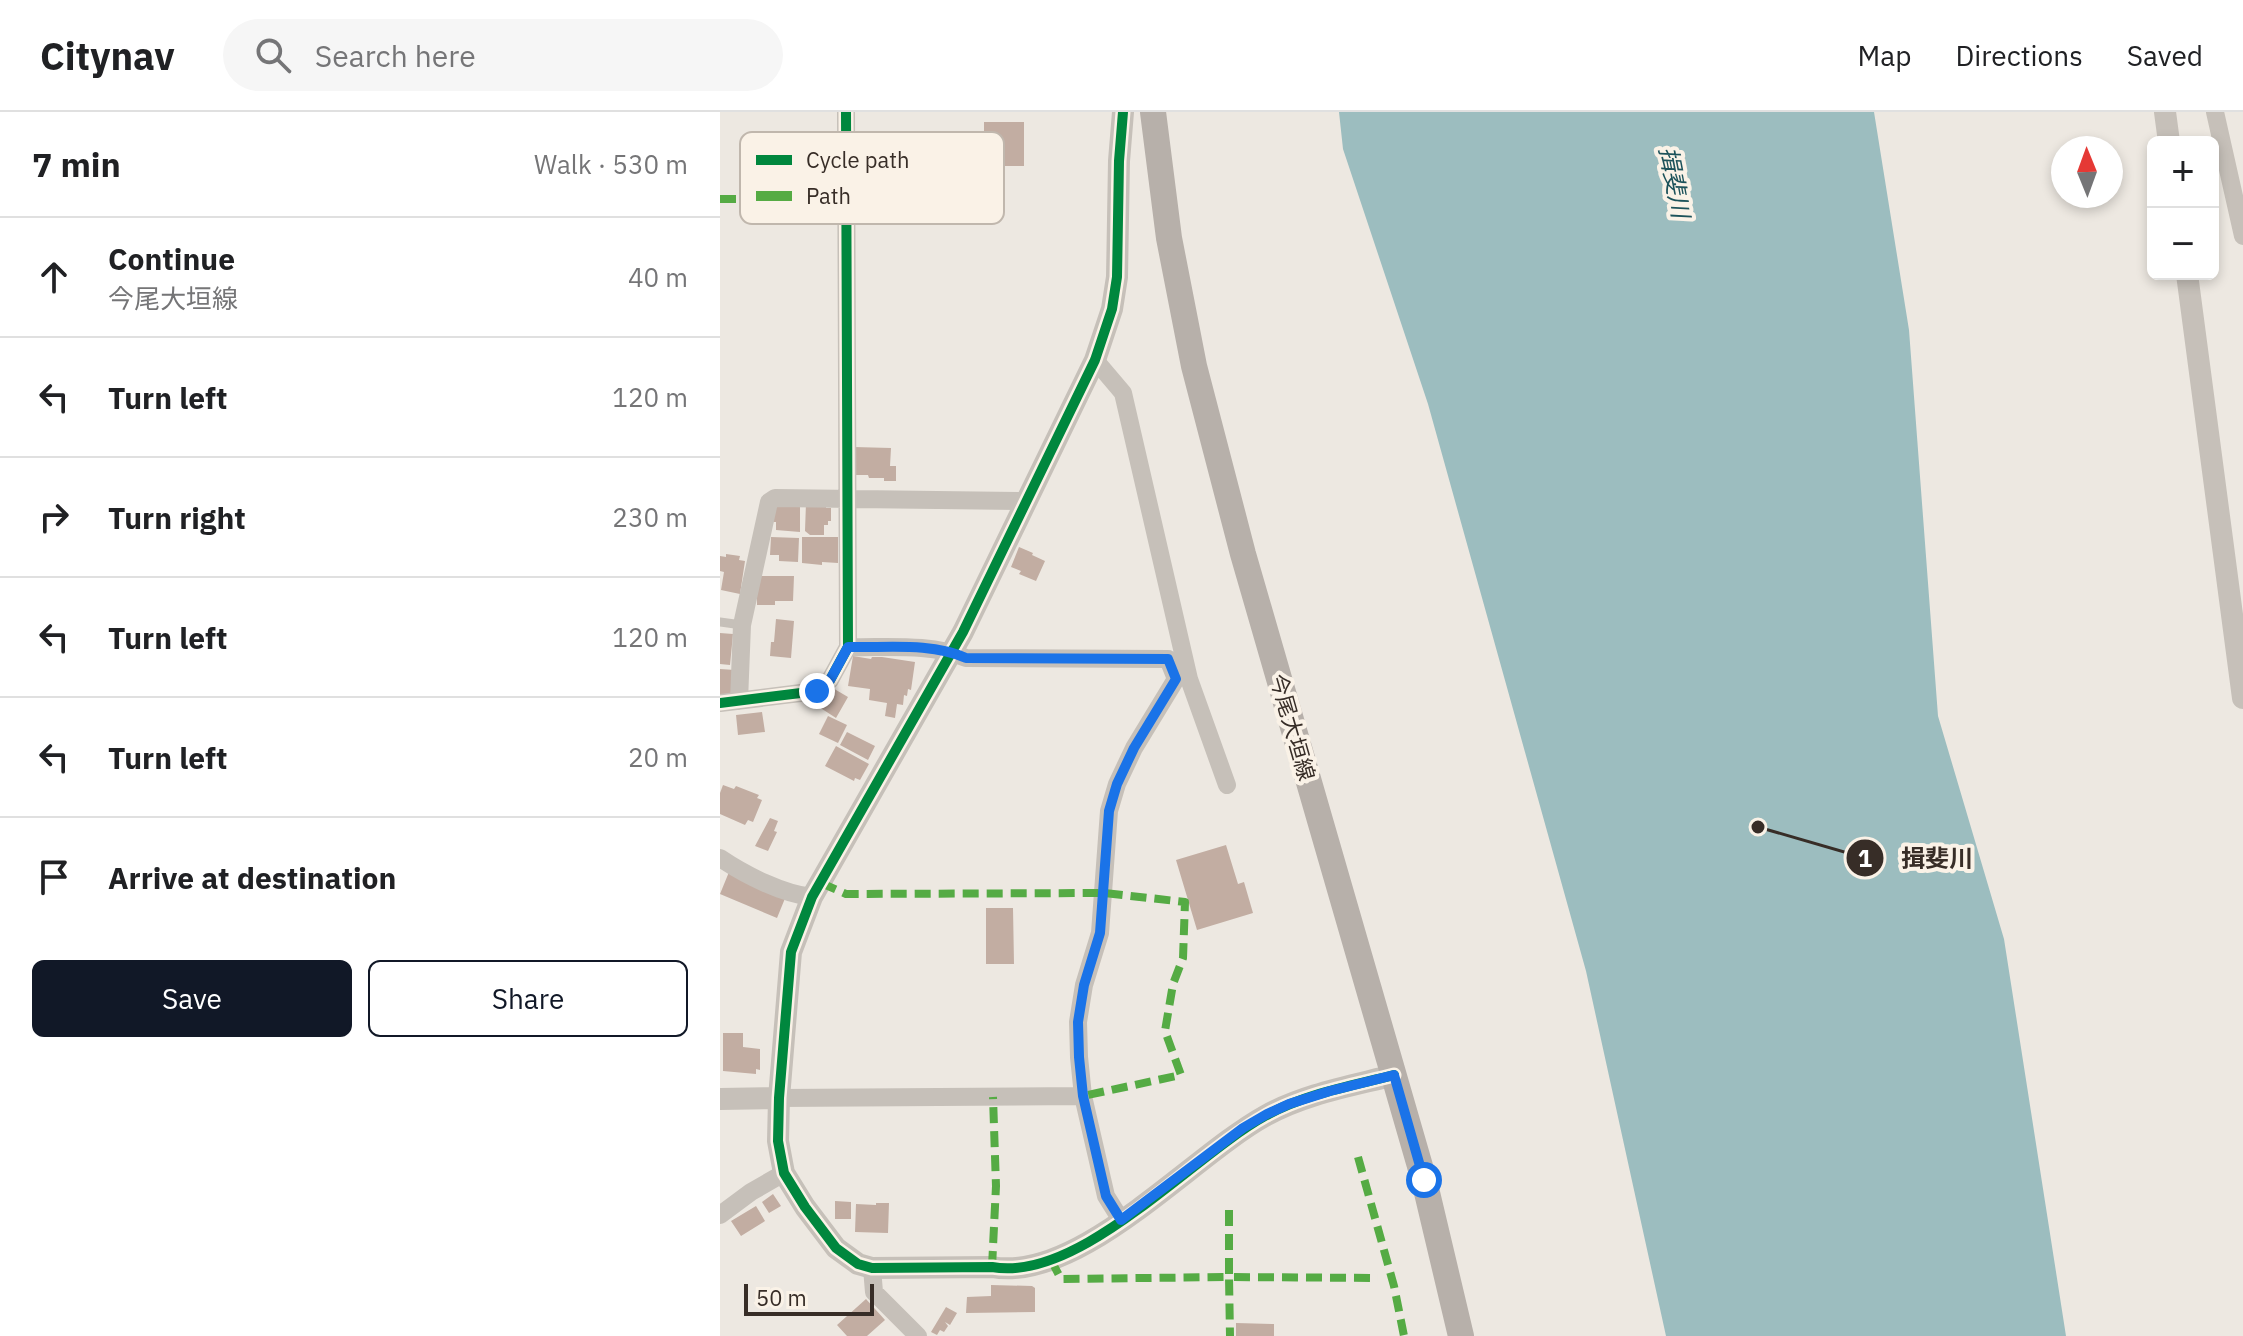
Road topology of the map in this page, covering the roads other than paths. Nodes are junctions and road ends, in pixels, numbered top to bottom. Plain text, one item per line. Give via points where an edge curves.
1 (1123, 112) edge
2 (1153, 112) edge
3 (2165, 112) edge
4 (2215, 112) edge
5 (2168, 136) edge
6 (846, 224) edge
7 (2243, 236) edge
8 (2188, 280) edge
9 (1095, 360) junction
10 (846, 499) junction
11 (1026, 501) junction
12 (720, 622) edge
13 (742, 625) junction
14 (848, 647) junction
15 (953, 652) junction
16 (2243, 698) edge
17 (739, 701) junction
18 (720, 703) edge
19 (1227, 785) dead end
20 (720, 858) edge
21 (812, 897) junction
22 (1394, 1075) junction
23 (1083, 1096) junction
24 (779, 1098) junction
25 (720, 1099) edge
26 (784, 1173) junction
27 (720, 1215) edge
28 (1121, 1220) junction
29 (872, 1268) junction
30 (918, 1336) edge
31 (1461, 1336) edge

1 - 9 street via 1117,277
2 - 22 main road, 今尾大垣線 via 1169,238 1194,366 1246,567
3 - 5 street
4 - 7 street
6 - 10 street
8 - 16 street
9 - 11 street
9 - 19 street via 1123,393 1189,679
10 - 11 street
10 - 13 street via 769,502
10 - 14 street
11 - 15 street
12 - 13 lane
13 - 17 street
14 - 15 street
14 - 17 street via 830,680 817,691
15 - 21 street
15 - 23 street via 966,658 1168,659 1176,679 1134,748 1109,811 1100,933 1078,1022
17 - 18 street
20 - 21 street via 786,891
21 - 24 street via 791,952
22 - 28 street via 1267,1114
22 - 31 main road, 今尾大垣線
23 - 24 street
23 - 28 street via 1106,1196
24 - 25 street
24 - 26 street
26 - 27 street
26 - 29 street via 836,1248
28 - 29 street via 1083,1246 1033,1265 1006,1270
29 - 30 street via 874,1292

